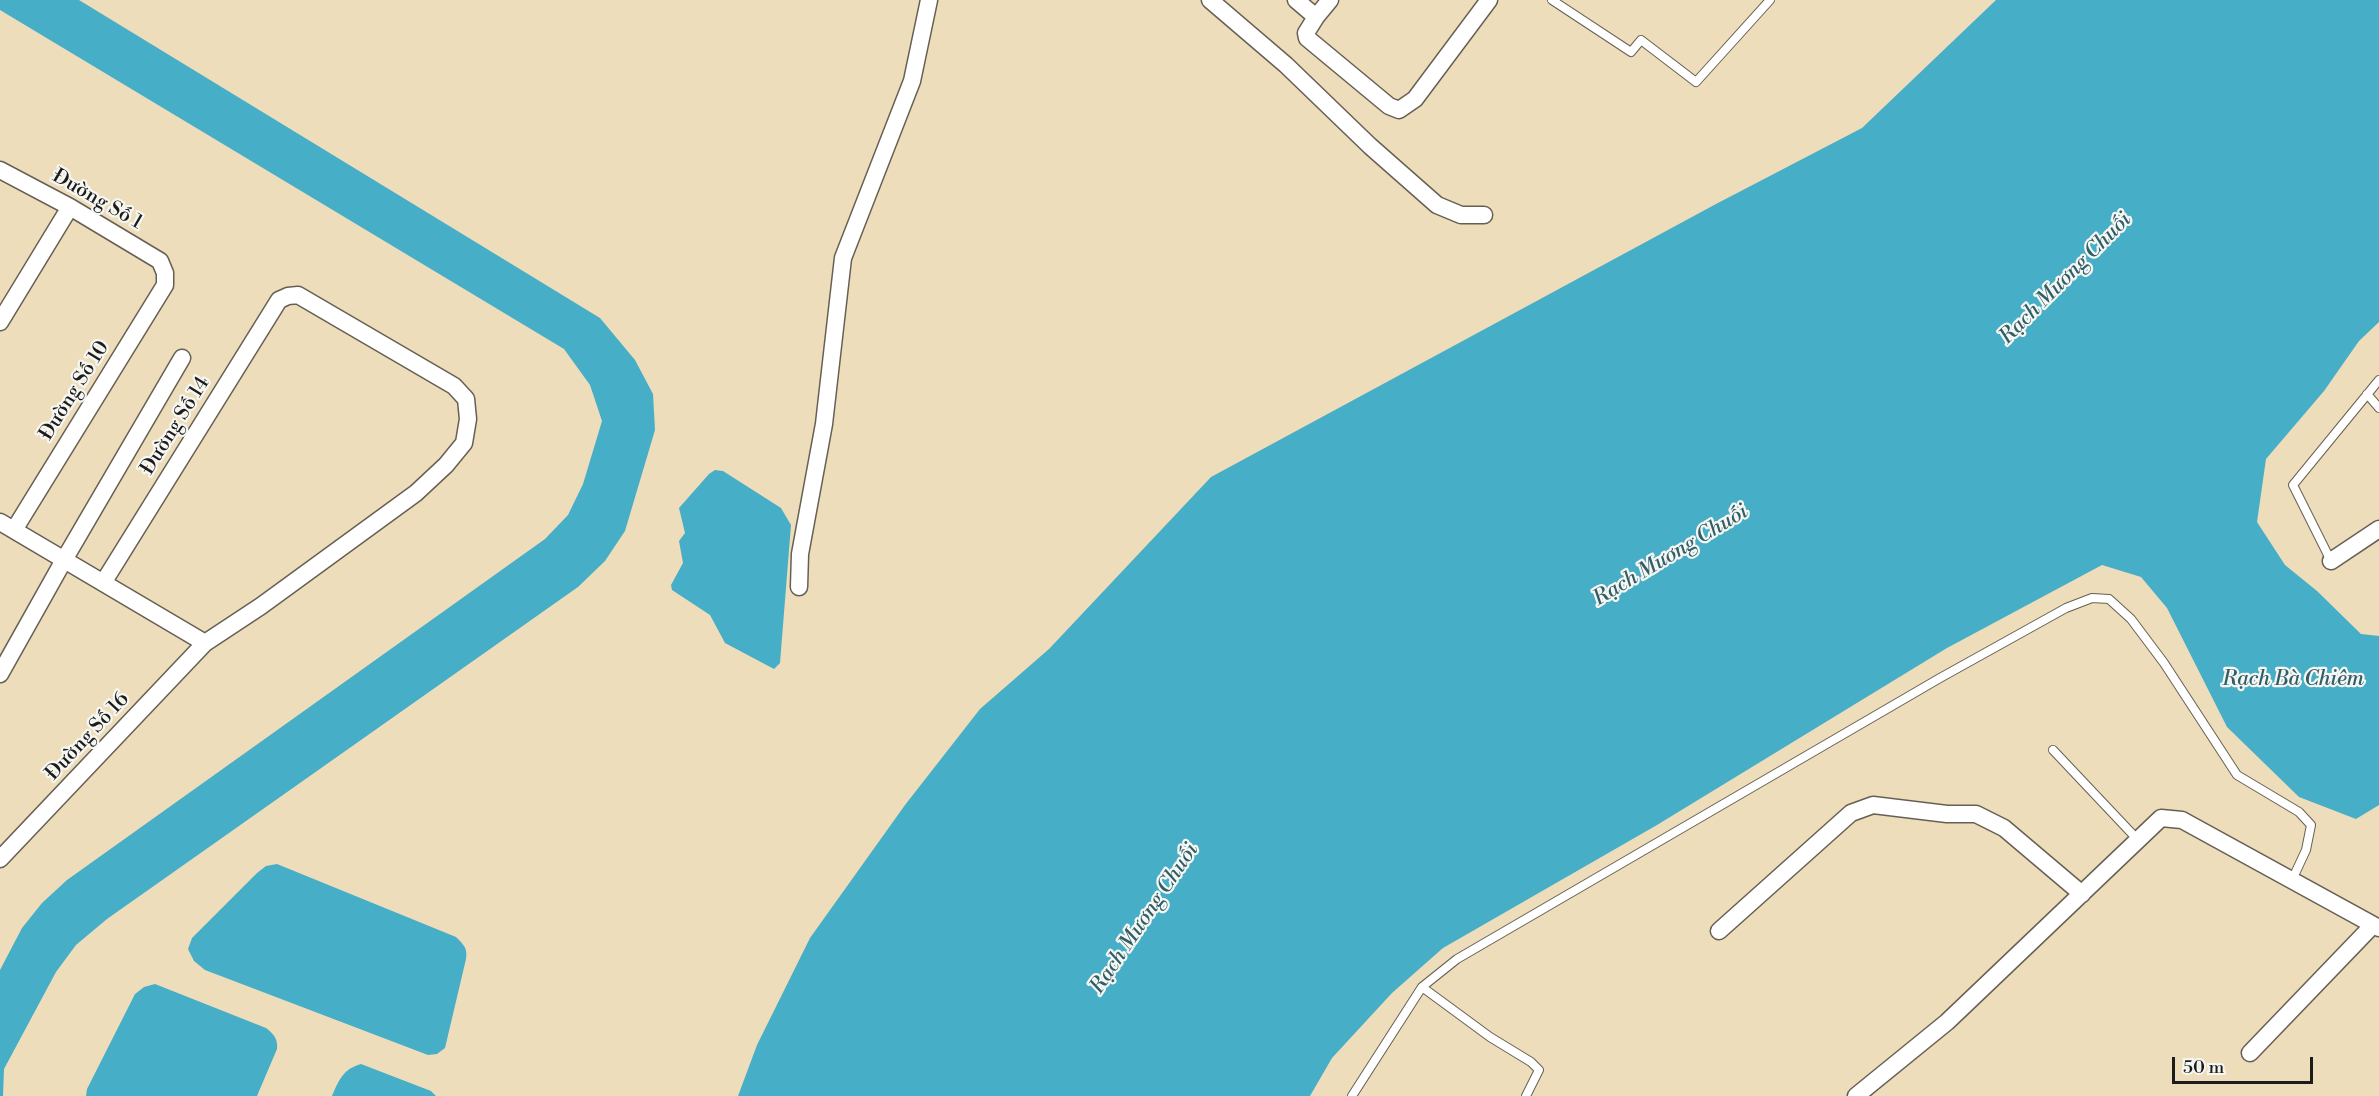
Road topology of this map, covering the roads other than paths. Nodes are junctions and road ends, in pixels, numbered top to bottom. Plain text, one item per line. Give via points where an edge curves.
1 (929, 0) edge
2 (1210, 0) edge
3 (1296, 0) edge
4 (1330, 0) edge
5 (1489, 0) edge
6 (1552, 0) edge
7 (1770, 0) edge
8 (1316, 17) junction
9 (0, 170) edge
10 (70, 207) junction
11 (1484, 215) dead end
12 (165, 273) joint
13 (288, 296) joint
14 (0, 322) edge
15 (182, 358) dead end
16 (2379, 380) edge
17 (2367, 394) junction
18 (2379, 408) edge
19 (7, 526) edge
20 (2379, 529) edge
21 (64, 560) junction
22 (2331, 561) joint
23 (104, 583) junction
24 (799, 587) dead end
25 (205, 643) junction
26 (0, 674) edge
27 (2053, 750) dead end
28 (2138, 840) junction
29 (0, 859) edge
30 (2292, 880) junction
31 (2082, 894) junction
32 (2376, 927) edge
33 (1719, 931) dead end
34 (1422, 987) junction
35 (2250, 1053) dead end
36 (1352, 1096) edge
37 (1526, 1096) edge
38 (1856, 1096) edge

1 - 24 street via 912,81 843,258 824,424 800,554
2 - 11 street via 1437,205 1461,215
3 - 8 street
4 - 8 street
5 - 8 street via 1415,99 1399,110 1389,106 1307,38
6 - 7 lane via 1631,52 1641,40 1696,82
9 - 10 street, Đường Số 1
10 - 12 street, Đường Số 1 via 160,261
10 - 14 street
12 - 19 street, Đường Số 10 via 165,285
13 - 23 street, Đường Số 14 via 279,300
13 - 25 street, Đường Số 16 via 298,296 454,386 466,399 464,442 416,493
15 - 21 street
16 - 17 lane
17 - 18 lane
17 - 22 lane via 2293,485
19 - 21 street
20 - 22 street
21 - 23 street
21 - 26 street
23 - 25 street
25 - 29 street, Đường Số 16
27 - 28 lane
28 - 30 street via 2161,818 2182,820
28 - 31 street
30 - 32 street
30 - 34 lane via 2306,850 2311,825 2299,812 2237,775 2131,619 2109,599 2092,598 2066,608 1940,678 1457,959
31 - 33 street via 2004,828 1976,814 1873,805 1851,813
31 - 38 street via 1947,1022
32 - 35 street
34 - 36 lane
34 - 37 lane via 1539,1070

